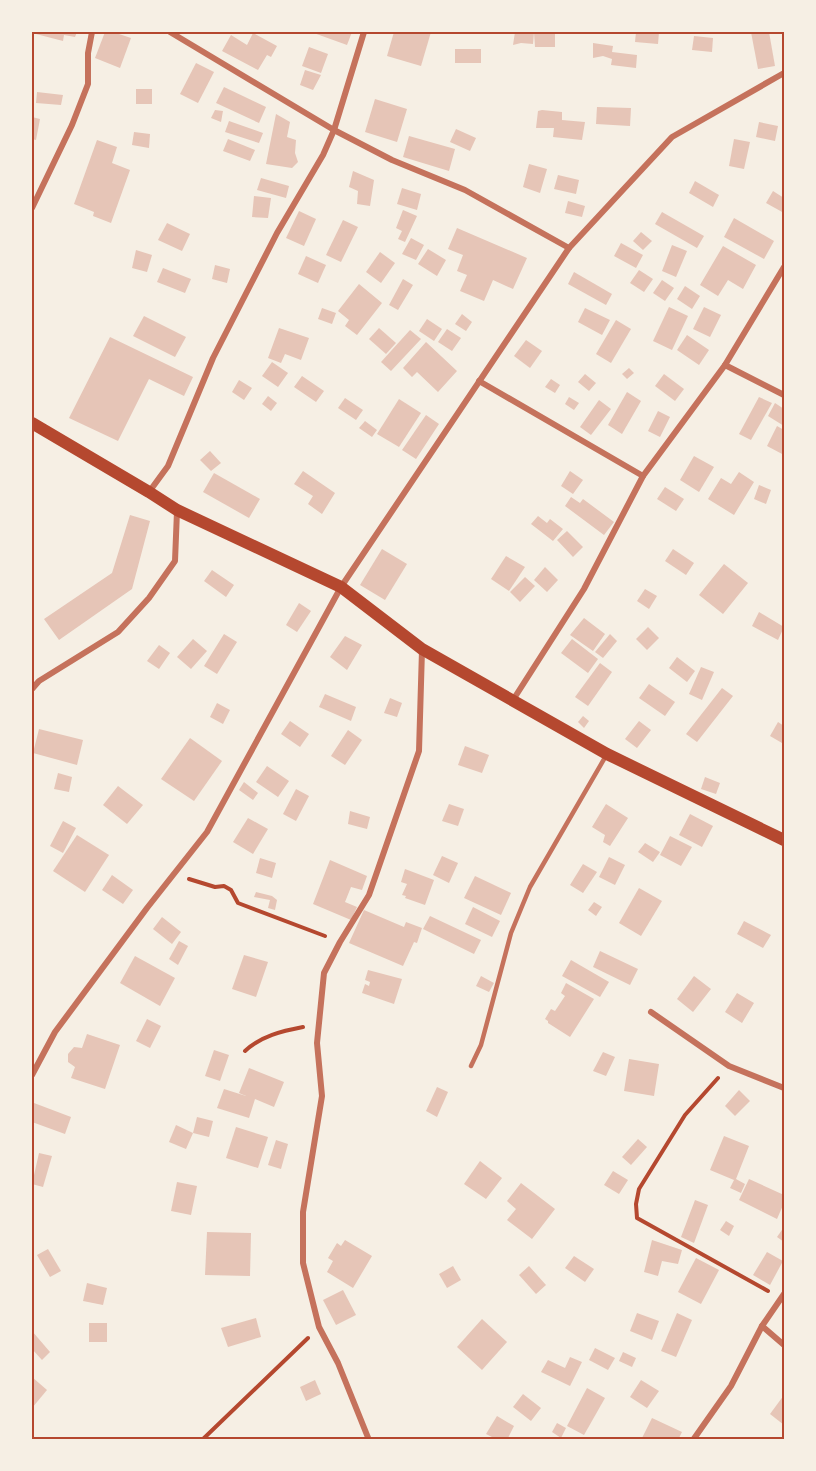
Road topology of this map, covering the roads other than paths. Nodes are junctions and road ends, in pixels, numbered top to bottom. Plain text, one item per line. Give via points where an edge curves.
1 (93, 32) edge
2 (170, 32) edge
3 (364, 32) edge
4 (784, 73) edge
5 (334, 130) junction
6 (32, 208) edge
7 (569, 248) junction
8 (784, 267) edge
9 (725, 365) junction
10 (479, 381) junction
11 (784, 395) edge
12 (32, 423) edge
13 (643, 476) junction
14 (150, 492) junction
15 (177, 510) junction
16 (341, 587) junction
17 (422, 649) junction
18 (32, 689) edge
19 (513, 700) junction
20 (607, 754) junction
21 (784, 840) edge
22 (651, 1012) dead end
23 (471, 1066) dead end
24 (32, 1076) edge
25 (784, 1088) edge
26 (783, 1297) edge
27 (762, 1326) junction
28 (784, 1345) edge
29 (369, 1440) edge
30 (693, 1440) edge

1 - 6 street via 88,52 88,84
2 - 5 street
3 - 5 street
4 - 7 street via 672,137
5 - 7 street via 392,160 465,190
5 - 14 street via 213,358 168,466
7 - 10 street
8 - 9 street
9 - 11 street
9 - 13 street
10 - 13 street
10 - 16 street
12 - 14 main road
13 - 19 street via 584,589
14 - 15 main road
15 - 16 main road
15 - 18 street via 175,561 150,598 118,632
16 - 17 main road
16 - 24 street via 207,832 55,1032
17 - 19 main road
17 - 29 street via 419,751 369,895 324,973 317,1043 322,1096 303,1212 303,1263 319,1327
19 - 20 main road
20 - 21 main road
20 - 23 lane via 530,887 511,933 481,1045
22 - 25 street via 729,1066
26 - 27 street
27 - 28 street
27 - 30 street via 732,1386

